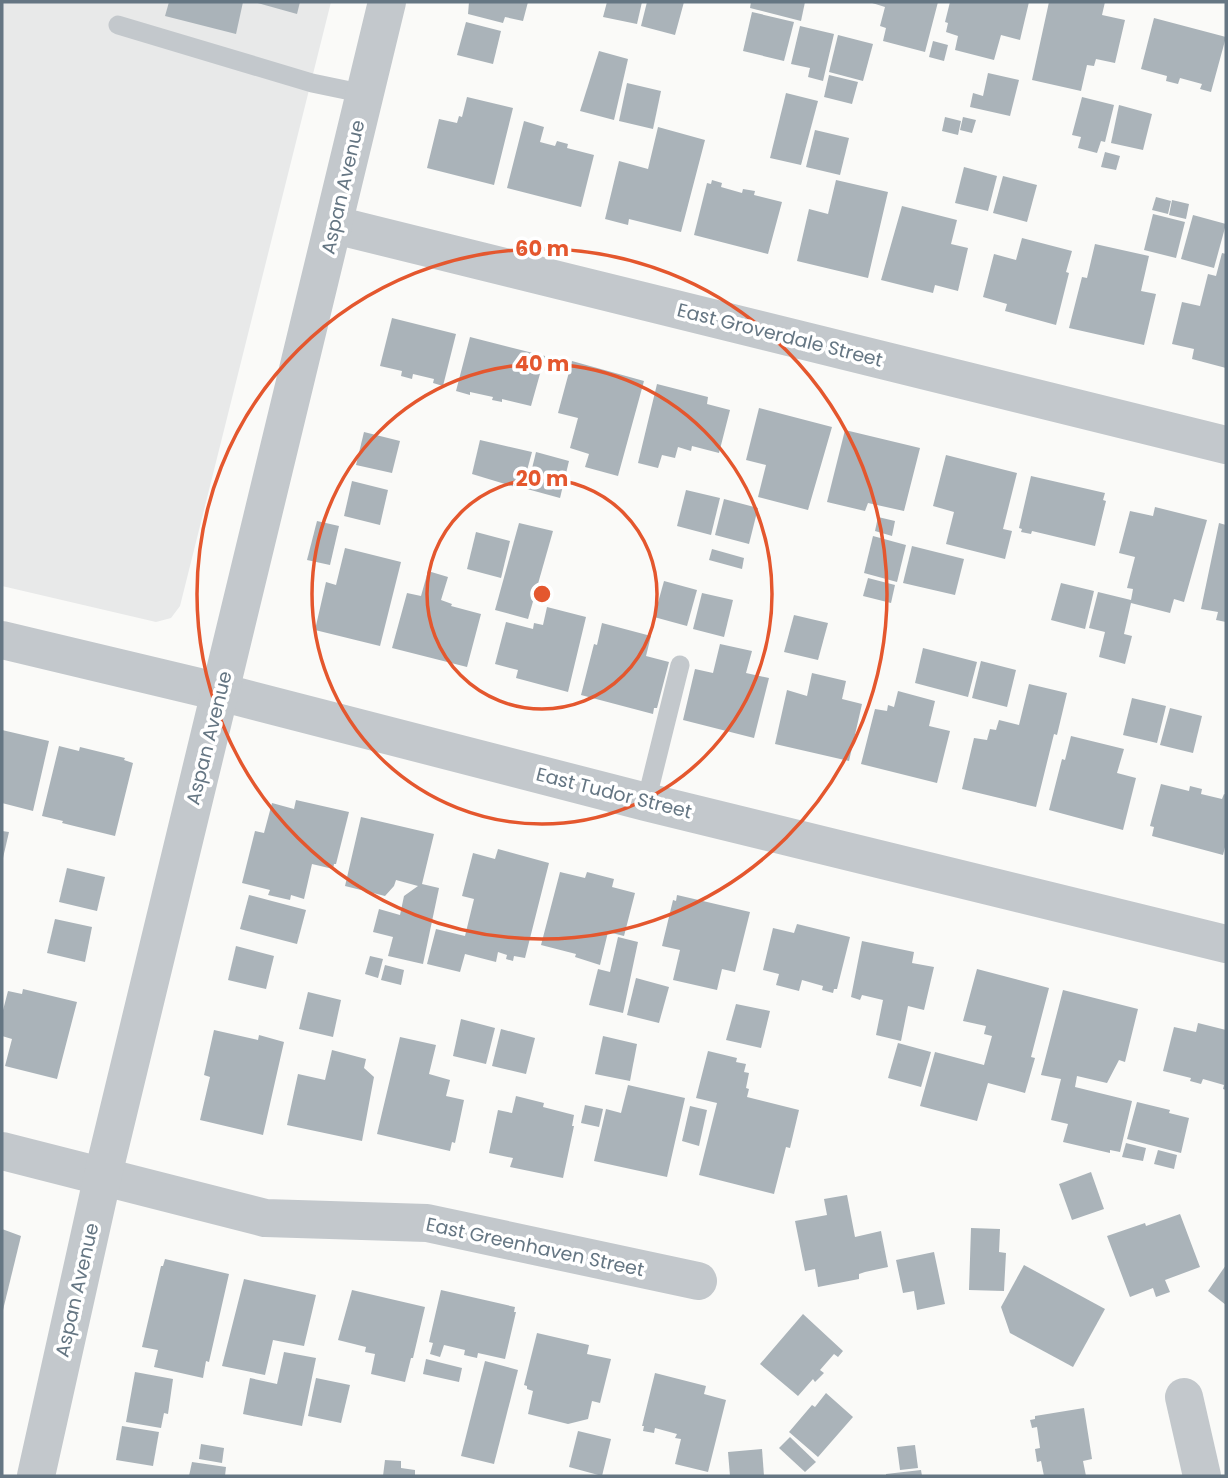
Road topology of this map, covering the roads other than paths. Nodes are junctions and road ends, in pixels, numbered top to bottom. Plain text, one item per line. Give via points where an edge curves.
1 (387, 2) edge
2 (118, 25) dead end
3 (365, 94) junction
4 (335, 225) junction
5 (1226, 444) edge
6 (2, 640) edge
7 (680, 665) dead end
8 (220, 692) junction
9 (646, 802) junction
10 (1226, 944) edge
11 (2, 1151) edge
12 (103, 1175) junction
13 (698, 1281) dead end
14 (1184, 1397) dead end
15 (36, 1476) edge
16 (1202, 1476) edge

1 - 3 street, Aspan Avenue
2 - 3 lane via 312,83
3 - 4 street, Aspan Avenue
4 - 5 street, East Groverdale Street
4 - 8 street, Aspan Avenue
6 - 8 street, East Tudor Street
7 - 9 lane
8 - 9 street, East Tudor Street
8 - 12 street, Aspan Avenue
9 - 10 street, East Tudor Street
11 - 12 street, East Greenhaven Street
12 - 13 street, East Greenhaven Street via 265,1218 427,1223
12 - 15 street, Aspan Avenue
14 - 16 street

